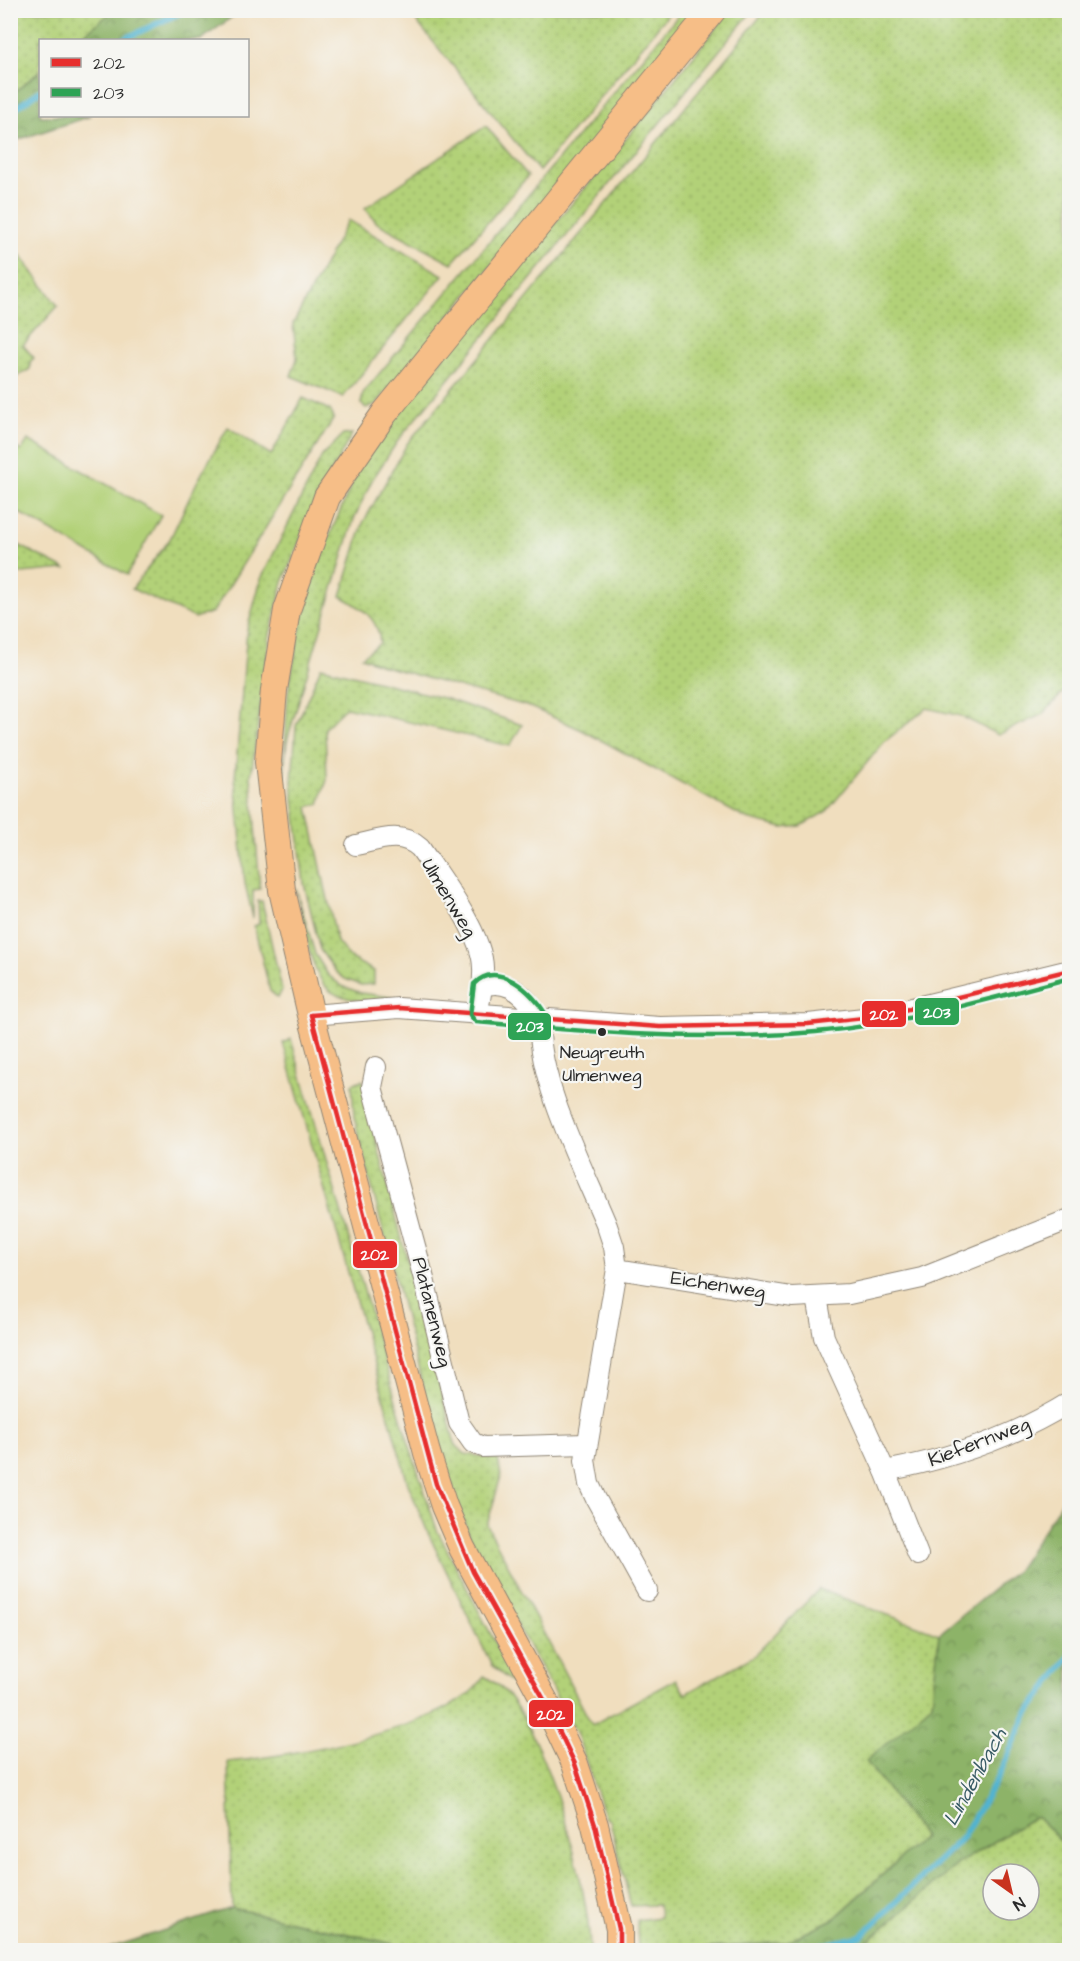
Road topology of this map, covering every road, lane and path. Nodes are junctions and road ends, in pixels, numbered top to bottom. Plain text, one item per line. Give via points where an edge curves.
1 (713, 10) edge
2 (356, 845) dead end
3 (1070, 970) edge
4 (482, 987) junction
5 (311, 1015) junction
6 (477, 1015) junction
7 (540, 1020) junction
8 (376, 1067) dead end
9 (1070, 1219) edge
10 (617, 1269) junction
11 (818, 1297) junction
12 (1070, 1402) edge
13 (586, 1444) junction
14 (885, 1471) junction
15 (918, 1555) dead end
16 (647, 1591) dead end
17 (619, 1950) edge

1 - 5 main road via 384,414 327,497 287,610 268,762 282,890
2 - 4 street, Ulmenweg via 402,837 420,848 473,936 483,967
3 - 7 street via 944,1002 824,1022 738,1028
4 - 6 street, Ulmenweg
4 - 7 street via 500,983 511,987 532,1006
5 - 6 street via 399,1008
5 - 17 main road via 436,1484 473,1572 546,1703 575,1764 595,1825
6 - 7 street
7 - 10 street via 545,1072 607,1226
8 - 13 street, Platanenweg via 372,1087 464,1432 473,1443 483,1447
9 - 11 street, Eichenweg via 922,1278
10 - 11 street, Eichenweg via 773,1294
10 - 13 street
11 - 14 street via 824,1337
12 - 14 street, Kiefernweg via 959,1453
13 - 16 street via 585,1460 592,1490
14 - 15 street

